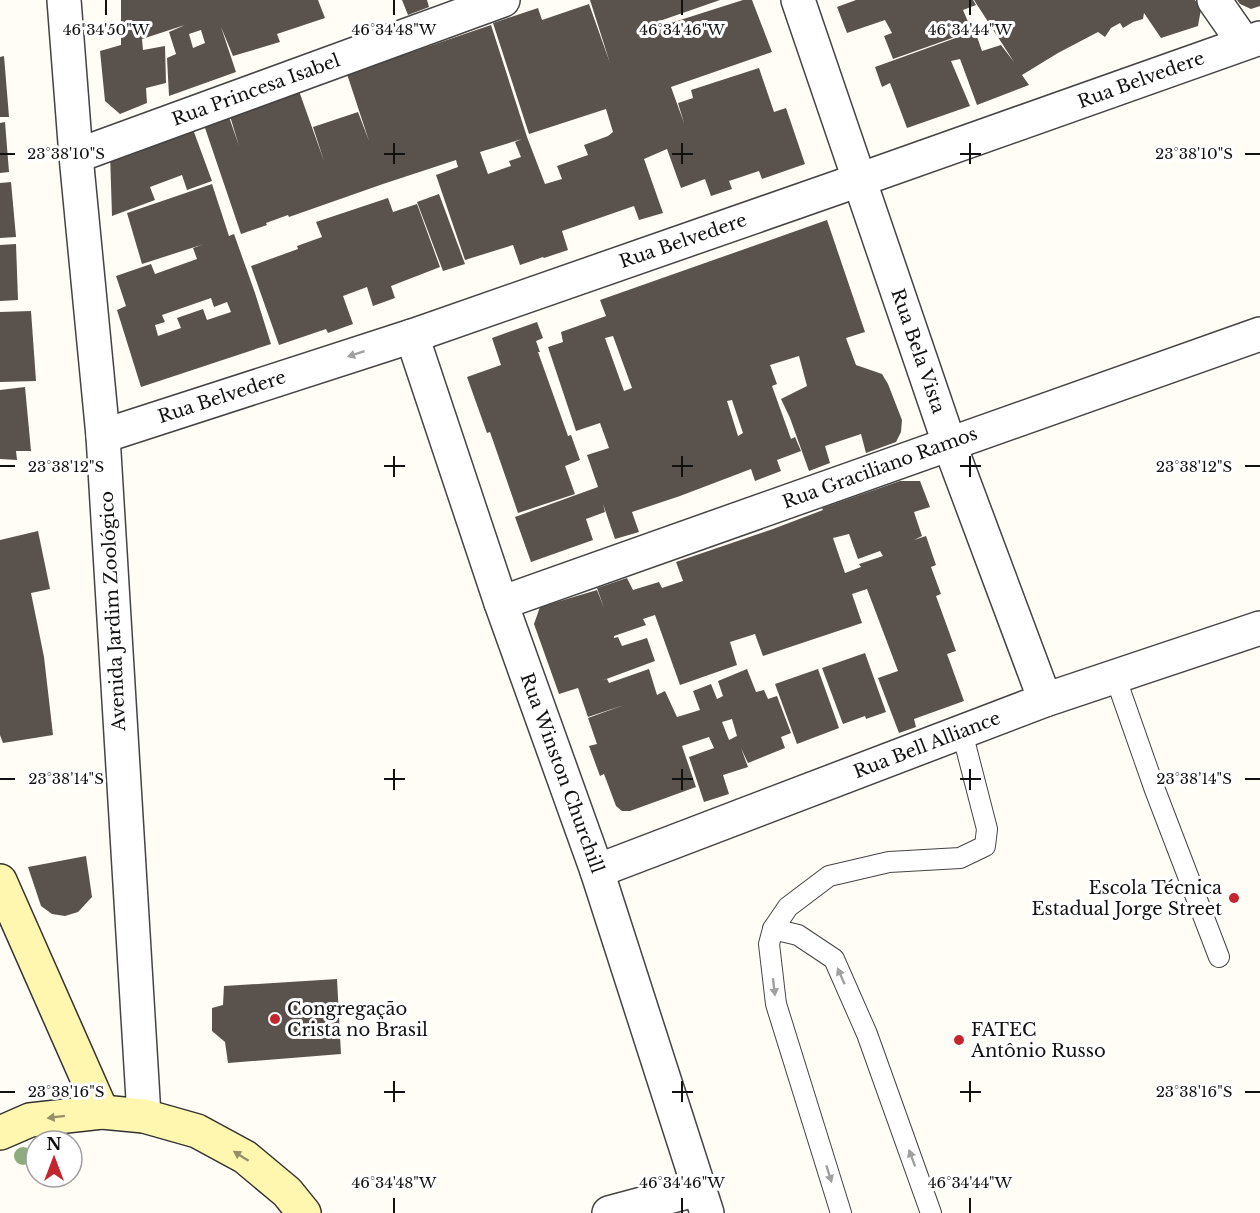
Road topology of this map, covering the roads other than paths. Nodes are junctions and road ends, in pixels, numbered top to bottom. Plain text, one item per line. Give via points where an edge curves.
1 (64, 0) edge
2 (503, 0) edge
3 (798, 0) edge
4 (1214, 0) edge
5 (1252, 41) edge
6 (76, 156) junction
7 (859, 180) junction
8 (1260, 334) edge
9 (412, 336) junction
10 (103, 436) junction
11 (950, 443) junction
12 (501, 603) junction
13 (1260, 628) edge
14 (1115, 676) junction
15 (1045, 700) junction
16 (962, 732) junction
17 (597, 871) junction
18 (0, 881) edge
19 (773, 929) junction
20 (1218, 957) dead end
21 (102, 1112) junction
22 (144, 1116) junction
23 (0, 1133) edge
24 (703, 1201) edge
25 (304, 1213) edge
26 (609, 1213) edge
27 (841, 1213) edge
28 (931, 1213) edge

1 - 6 street, Avenida Jardim Zoológico
2 - 6 street, Rua Princesa Isabel
3 - 7 street, Rua Bela Vista
4 - 5 street
5 - 7 street, Rua Belvedere
6 - 10 street, Avenida Jardim Zoológico
7 - 9 street, Rua Belvedere
7 - 11 street, Rua Bela Vista
8 - 11 street, Rua Graciliano Ramos
9 -> 10 street, Rua Belvedere
9 - 12 street, Rua Winston Churchill
10 - 22 street, Avenida Jardim Zoológico
11 - 12 street, Rua Graciliano Ramos
11 - 15 street, Rua Bela Vista
12 - 17 street, Rua Winston Churchill
13 - 14 street, Rua Bell Alliance
14 - 15 street, Rua Bell Alliance
14 - 20 lane
15 - 16 street, Rua Bell Alliance
16 - 17 street, Rua Bell Alliance
16 - 19 lane via 987,829 985,846 960,858 889,862 829,876 788,907
17 - 24 street, Rua Winston Churchill
18 - 21 street
19 -> 27 lane via 769,945 776,1004
28 -> 19 lane via 867,1034 834,959 798,935
21 - 22 street
21 -> 23 street via 30,1120
25 -> 22 street via 287,1192 245,1157 197,1131
24 - 26 street

